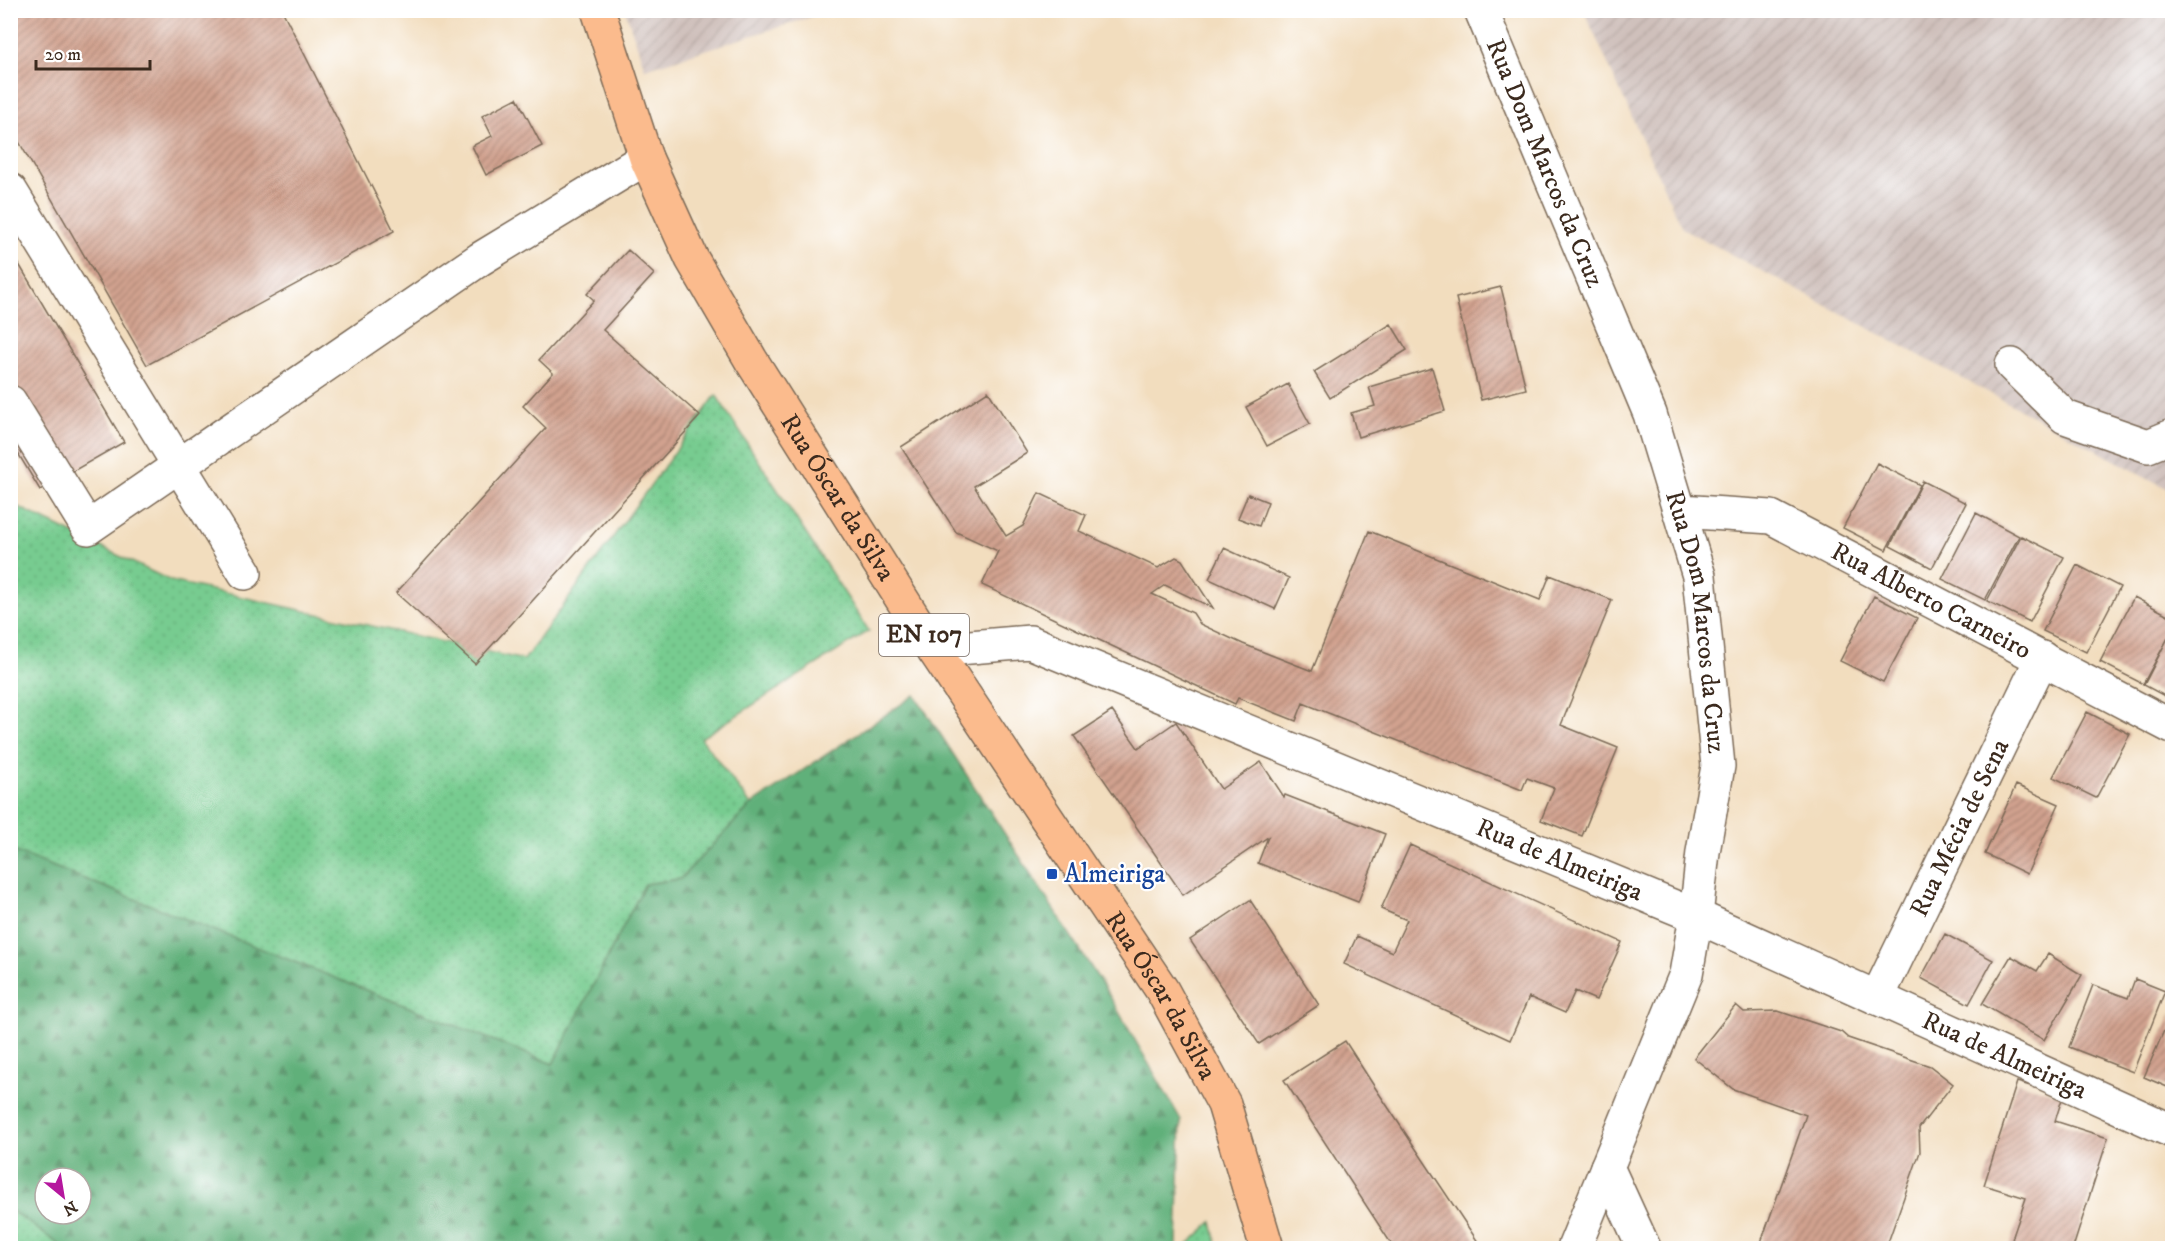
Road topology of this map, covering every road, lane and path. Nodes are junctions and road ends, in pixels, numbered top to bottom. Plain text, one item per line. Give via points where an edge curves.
1 (598, 10) edge
2 (1481, 10) edge
3 (646, 158) junction
4 (10, 190) edge
5 (2012, 365) dead end
6 (10, 402) edge
7 (2172, 436) edge
8 (178, 466) junction
9 (1680, 511) junction
10 (245, 573) dead end
11 (934, 650) junction
12 (2042, 658) junction
13 (2172, 727) edge
14 (1696, 916) junction
15 (1877, 998) junction
16 (2172, 1131) edge
17 (1607, 1167) junction
18 (1267, 1248) edge
19 (1574, 1248) edge
20 (1644, 1248) edge

1 - 3 main road, Rua Óscar da Silva / EN 107
2 - 9 street, Rua Dom Marcos da Cruz via 1650,414
3 - 8 street via 480,259
3 - 11 main road, Rua Óscar da Silva / EN 107 via 692,259 751,360
4 - 8 street
5 - 7 street via 2065,417 2148,446
6 - 8 street via 88,528
8 - 10 street
9 - 12 street, Rua Alberto Carneiro via 1771,517
9 - 14 street, Rua Dom Marcos da Cruz via 1699,576 1718,766
11 - 14 street, Rua de Almeiriga via 1030,642
11 - 18 main road, Rua Óscar da Silva / EN 107 via 1162,990 1224,1104
12 - 13 street, Rua Alberto Carneiro
12 - 15 street, Rua Mécia de Sena
14 - 15 street, Rua de Almeiriga
14 - 17 street, Rua Dom Marcos da Cruz via 1686,974
15 - 16 street, Rua de Almeiriga
17 - 19 street, Rua Dom Marcos da Cruz
17 - 20 street

